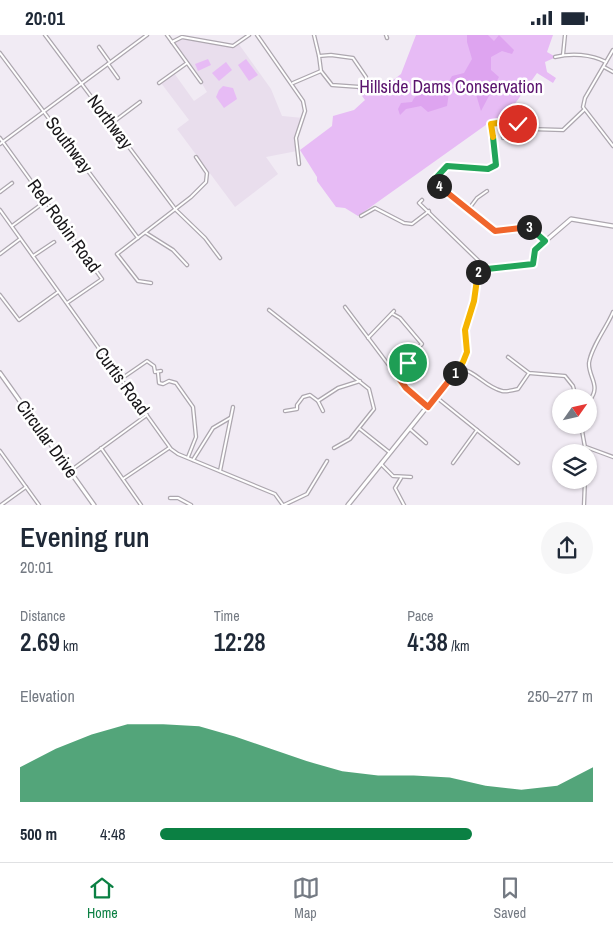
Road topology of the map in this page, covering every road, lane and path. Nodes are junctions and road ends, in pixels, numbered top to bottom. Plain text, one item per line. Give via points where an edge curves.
1 (45, 35) edge
2 (147, 35) edge
3 (167, 35) edge
4 (249, 35) edge
5 (257, 35) edge
6 (314, 35) edge
7 (565, 35) edge
8 (172, 42) junction
9 (99, 47) dead end
10 (613, 50) edge
11 (0, 53) edge
12 (563, 55) junction
13 (319, 57) junction
14 (555, 57) dead end
15 (606, 62) junction
16 (109, 63) junction
17 (187, 63) junction
18 (604, 67) junction
19 (321, 71) junction
20 (613, 72) edge
21 (118, 78) dead end
22 (201, 82) dead end
23 (81, 83) junction
24 (159, 83) dead end
25 (293, 83) junction
26 (140, 102) dead end
27 (584, 110) junction
28 (44, 111) junction
29 (502, 122) junction
30 (111, 123) junction
31 (0, 137) edge
32 (503, 138) dead end
33 (3, 142) junction
34 (0, 144) edge
35 (613, 146) edge
36 (196, 157) dead end
37 (300, 164) dead end
38 (12, 183) dead end
39 (0, 191) edge
40 (487, 191) dead end
41 (422, 200) dead end
42 (46, 201) junction
43 (0, 210) edge
44 (176, 210) junction
45 (468, 210) junction
46 (429, 211) junction
47 (361, 216) dead end
48 (11, 226) junction
49 (613, 226) edge
50 (146, 233) junction
51 (138, 238) junction
52 (21, 239) junction
53 (545, 241) junction
54 (54, 242) dead end
55 (0, 254) edge
56 (33, 256) junction
57 (220, 258) dead end
58 (186, 265) dead end
59 (487, 269) junction
60 (151, 283) dead end
61 (58, 293) junction
62 (0, 295) edge
63 (66, 303) junction
64 (345, 307) dead end
65 (269, 310) dead end
66 (613, 312) edge
67 (368, 338) junction
68 (508, 357) dead end
69 (459, 368) junction
70 (161, 371) dead end
71 (0, 373) edge
72 (158, 373) junction
73 (528, 373) junction
74 (396, 374) junction
75 (121, 379) junction
76 (360, 381) junction
77 (574, 389) edge
78 (593, 389) edge
79 (436, 397) junction
80 (318, 401) junction
81 (233, 407) dead end
82 (428, 407) junction
83 (285, 411) dead end
84 (323, 411) dead end
85 (146, 415) junction
86 (230, 418) junction
87 (360, 429) junction
88 (410, 429) junction
89 (477, 430) junction
90 (426, 443) dead end
91 (101, 447) junction
92 (169, 447) junction
93 (334, 448) dead end
94 (0, 451) edge
95 (597, 451) edge
96 (390, 453) junction
97 (4, 457) junction
98 (613, 457) edge
99 (187, 458) junction
100 (0, 459) edge
101 (193, 460) junction
102 (327, 461) dead end
103 (453, 463) dead end
104 (518, 463) dead end
105 (381, 464) junction
106 (70, 471) junction
107 (220, 471) junction
108 (411, 477) dead end
109 (401, 478) junction
110 (123, 479) junction
111 (26, 487) junction
112 (584, 489) edge
113 (170, 498) dead end
114 (583, 504) edge
115 (1, 505) edge
116 (39, 505) edge
117 (94, 505) edge
118 (142, 505) edge
119 (190, 505) edge
120 (284, 505) edge
121 (348, 505) edge
122 (404, 505) edge

1 - 23 street, Northway
2 - 16 street
3 - 8 street
4 - 8 street via 232,46 182,37
5 - 25 street
6 - 13 street
7 - 12 street
8 - 17 street
9 - 16 street
10 - 15 street
11 - 28 street, Southway
12 - 14 street
12 - 15 street via 594,57
13 - 19 street
13 - 19 street via 351,57 367,79 360,87 334,86
15 - 18 street
16 - 21 street
16 - 23 street
17 - 22 street
17 - 24 street
18 - 20 street
18 - 27 street via 585,98
19 - 25 street
23 - 28 street
23 - 30 street, Northway
25 - 37 street via 305,108 296,138
26 - 30 street
27 - 29 street via 561,130 530,129 512,121
27 - 35 street
28 - 33 street
28 - 51 street, Southway
29 - 32 street
29 - 45 street via 491,124 496,163 490,168 447,166 434,180
30 - 44 street, Northway
31 - 33 street, Red Robin Road
33 - 34 street
33 - 42 street, Red Robin Road
36 - 44 street via 207,173 206,180
38 - 39 street
40 - 45 street
41 - 46 street via 419,203
42 - 48 street
42 - 63 street, Red Robin Road via 102,279
43 - 48 street, Curtis Road
44 - 50 street
44 - 57 street, Northway
45 - 53 street via 495,231 529,227
46 - 47 street via 412,224 374,208
46 - 59 street
48 - 52 street, Curtis Road
49 - 53 street via 571,219
50 - 51 street
50 - 58 street via 174,250
51 - 60 street via 117,254 138,281
52 - 55 street
52 - 56 street, Curtis Road
53 - 59 street via 535,250 533,264
54 - 56 street
56 - 61 street, Curtis Road
59 - 69 street via 477,274 474,301 465,330 467,352
61 - 62 street via 20,320
61 - 63 street, Curtis Road
63 - 75 street, Curtis Road
64 - 67 street
65 - 76 street
66 - 78 street via 591,357 589,367 595,382
67 - 74 street
67 - 74 street via 394,312 422,344
68 - 73 street
69 - 73 street via 502,391 518,389
69 - 79 street
70 - 72 street
71 - 106 street, Circular Drive
72 - 75 street via 149,361
72 - 99 street via 159,383 176,383 192,407 196,437
73 - 77 street via 563,375
74 - 82 street via 406,388
75 - 85 street, Curtis Road
76 - 80 street via 338,388
76 - 87 street via 369,389 374,409
79 - 82 street
79 - 89 street
80 - 83 street via 307,395 297,409
80 - 84 street
81 - 86 street
82 - 88 street
85 - 91 street
85 - 92 street, Curtis Road
86 - 101 street via 213,428
86 - 107 street
87 - 93 street
87 - 96 street
88 - 90 street
88 - 96 street
89 - 103 street
89 - 104 street
91 - 106 street
91 - 110 street
92 - 99 street, Curtis Road
92 - 110 street
94 - 97 street
95 - 98 street
96 - 105 street
97 - 100 street
97 - 111 street
99 - 101 street, Curtis Road
101 - 107 street, Curtis Road
102 - 120 street via 307,494
105 - 109 street
105 - 121 street
106 - 117 street, Circular Drive
107 - 120 street, Curtis Road via 275,494
108 - 109 street
109 - 122 street via 395,488
110 - 118 street
111 - 115 street
111 - 116 street
112 - 114 street
113 - 119 street via 178,498

